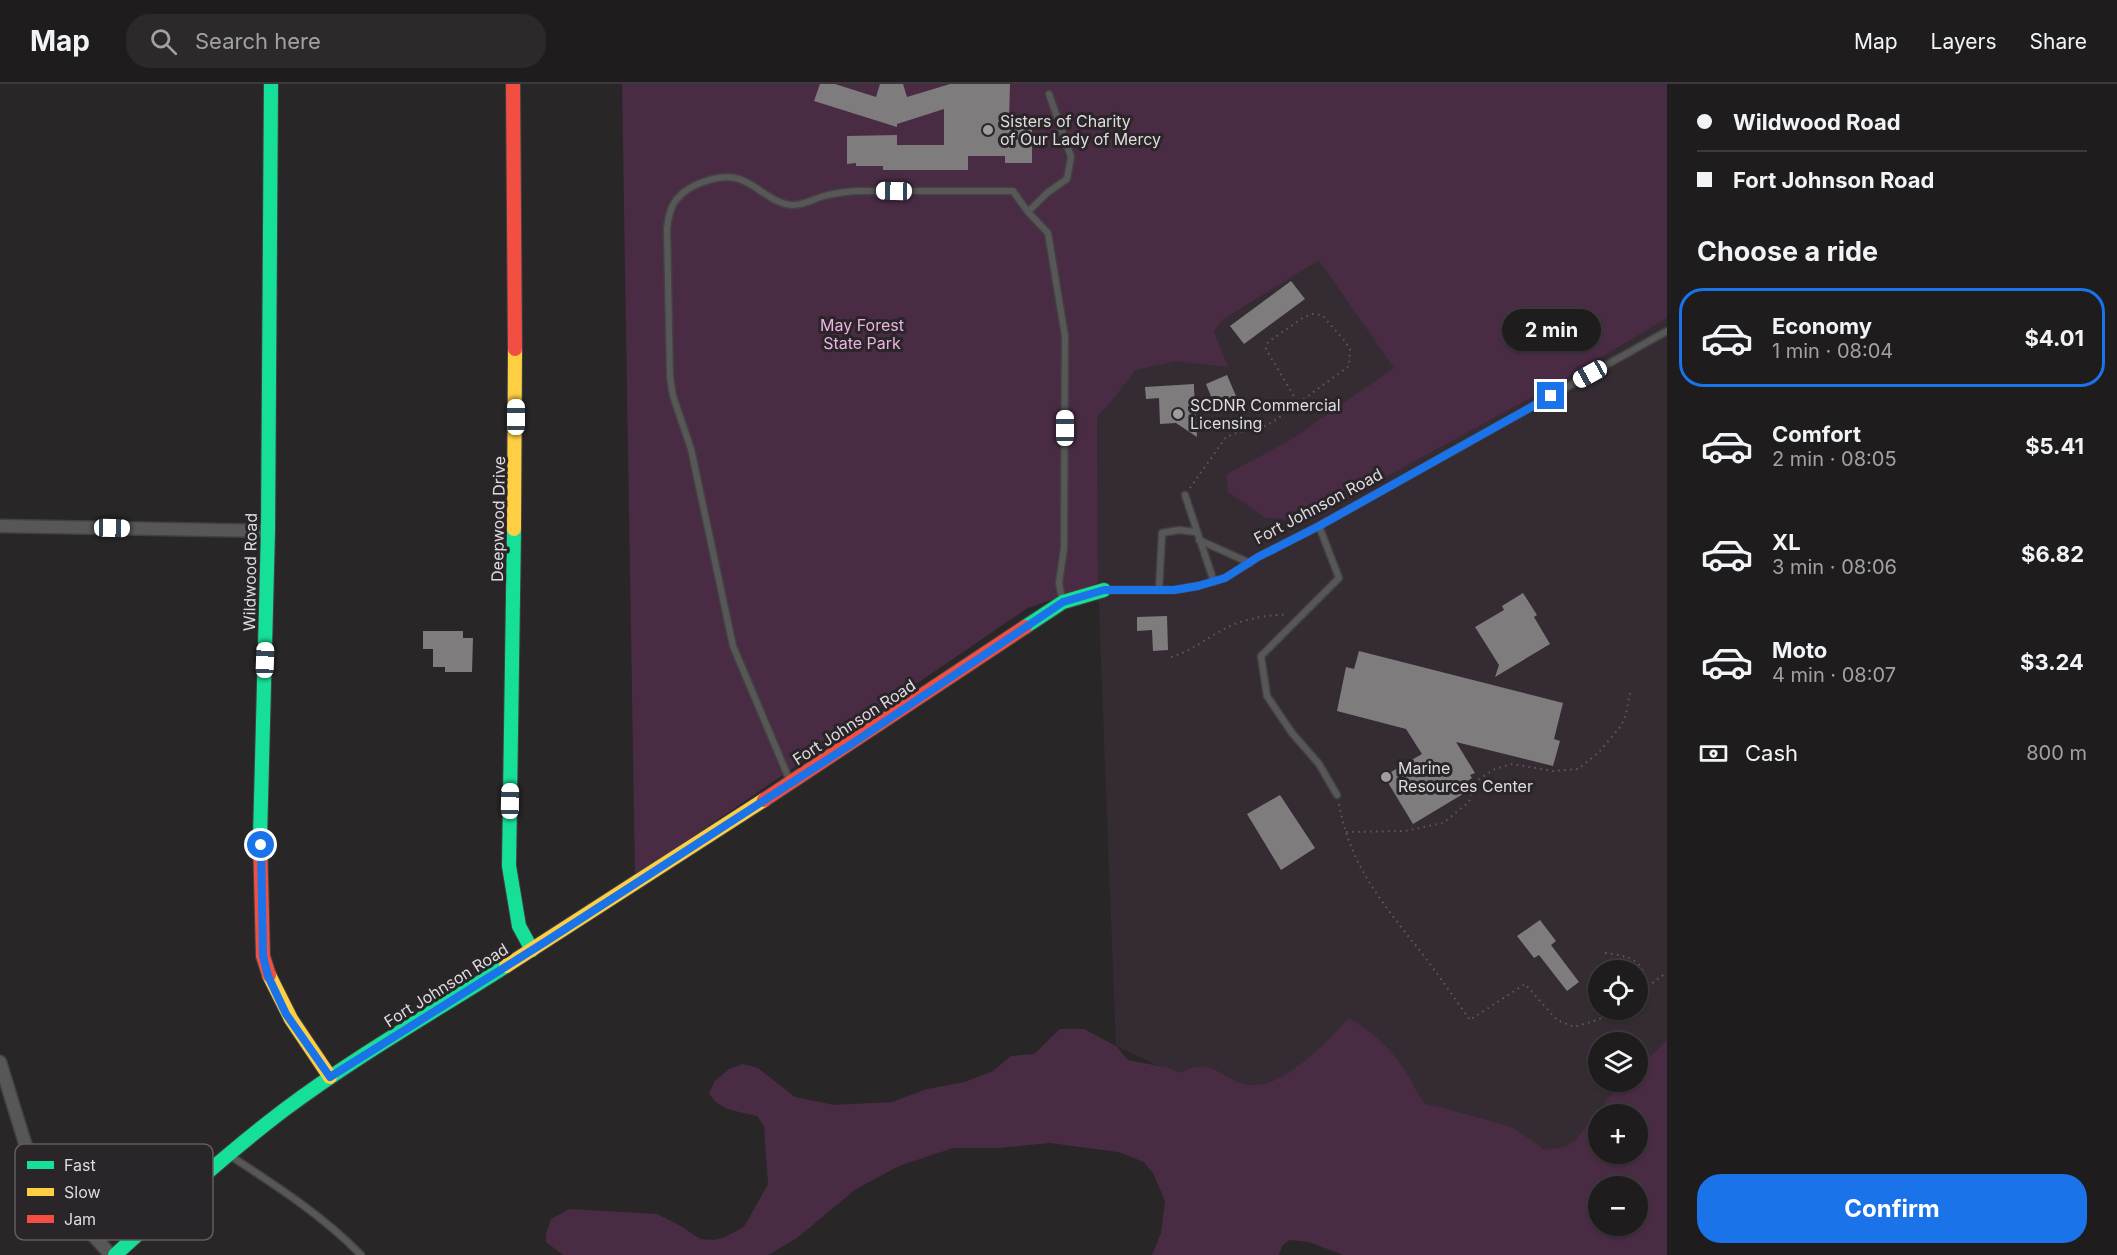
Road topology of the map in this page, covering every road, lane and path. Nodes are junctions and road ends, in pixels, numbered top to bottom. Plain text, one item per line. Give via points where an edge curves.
1 (271, 84) edge
2 (513, 84) edge
3 (1049, 94) dead end
4 (1028, 212) junction
5 (1667, 331) edge
6 (1298, 403) junction
7 (1185, 495) joint
8 (0, 526) edge
9 (1319, 526) junction
10 (268, 531) junction
11 (1196, 532) junction
12 (1199, 540) junction
13 (1250, 562) junction
14 (1214, 582) junction
15 (1104, 590) joint
16 (1159, 590) junction
17 (1063, 602) junction
18 (1302, 617) junction
19 (1171, 657) dead end
20 (1630, 693) dead end
21 (791, 783) junction
22 (1337, 795) joint
23 (1346, 832) junction
24 (532, 950) junction
25 (1605, 954) dead end
26 (1634, 960) edge
27 (1667, 972) edge
28 (1648, 986) edge
29 (1597, 1020) edge
30 (0, 1062) edge
31 (330, 1077) junction
32 (25, 1144) edge
33 (229, 1155) junction
34 (213, 1168) edge
35 (99, 1240) edge
36 (130, 1240) edge
37 (113, 1255) edge
38 (361, 1255) edge

1 - 10 street, Wildwood Road
2 - 24 street, Deepwood Drive via 516,417 509,866 519,926
3 - 4 lane via 1071,157 1067,179
4 - 17 lane via 1048,233 1065,336 1064,548 1059,583
4 - 21 lane via 1013,191 856,191 794,205 734,178 698,185 681,195 671,209 667,245 668,355 673,396 691,449 733,646
5 - 9 lane, Fort Johnson Road
6 - 6 path via 1349,366 1350,350 1322,315 1304,317 1268,342 1266,349
6 - 7 path via 1263,427 1226,437
7 - 11 lane
8 - 10 street
9 - 13 lane, Fort Johnson Road
9 - 18 lane via 1339,578
10 - 31 street, Wildwood Road via 260,822 263,956 286,1014
11 - 12 lane
11 - 16 lane via 1161,533
12 - 13 lane
12 - 14 lane
13 - 14 lane, Fort Johnson Road
14 - 16 lane, Fort Johnson Road
15 - 16 lane, Fort Johnson Road
15 - 17 street, Fort Johnson Road
17 - 21 street, Fort Johnson Road
18 - 19 path via 1281,615 1234,624 1198,647
18 - 22 lane via 1262,656 1267,696 1319,764
20 - 23 path via 1621,726 1578,769 1553,771 1512,764 1479,778 1469,802 1443,823 1405,831
21 - 24 street, Fort Johnson Road
22 - 23 path
23 - 29 path via 1359,867 1381,903 1470,1020 1525,984 1557,1020 1574,1028
24 - 31 street, Fort Johnson Road
25 - 26 path
27 - 28 path
30 - 32 street
31 - 33 street, Fort Johnson Road
33 - 34 street, Fort Johnson Road
33 - 38 lane via 287,1192
35 - 37 street
36 - 37 street, Fort Johnson Road

